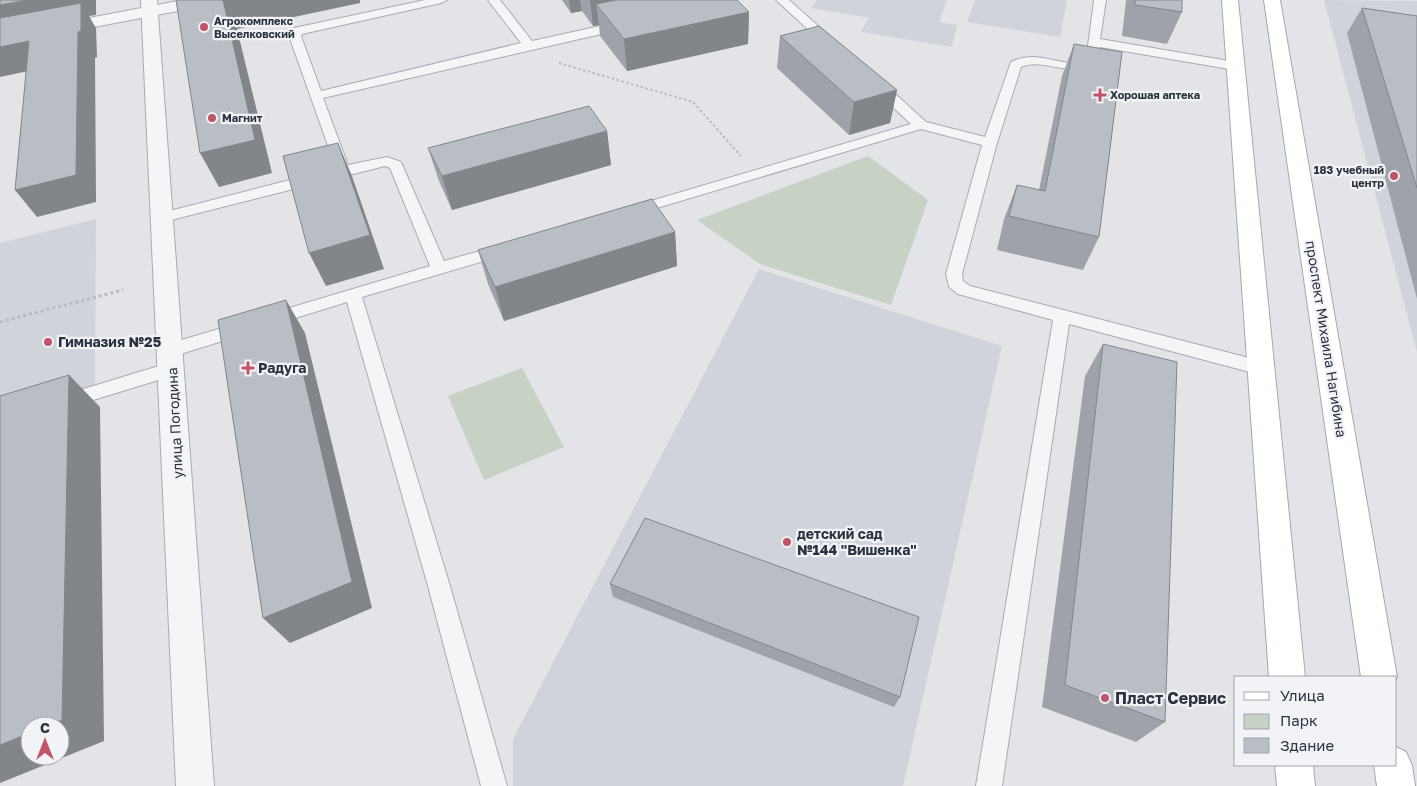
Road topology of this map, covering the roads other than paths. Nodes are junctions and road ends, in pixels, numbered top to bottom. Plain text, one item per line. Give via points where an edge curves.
1 (209, 0) edge
2 (441, 0) edge
3 (494, 0) edge
4 (782, 0) edge
5 (1100, 0) edge
6 (1230, 0) edge
7 (1272, 0) edge
8 (150, 6) edge
9 (635, 22) edge
10 (0, 40) edge
11 (1094, 42) junction
12 (529, 45) junction
13 (840, 53) edge
14 (1235, 66) junction
15 (863, 72) edge
16 (316, 96) junction
17 (921, 125) junction
18 (990, 142) junction
19 (343, 170) junction
20 (616, 216) edge
21 (162, 217) junction
22 (523, 243) edge
23 (439, 268) junction
24 (353, 294) junction
25 (1062, 316) junction
26 (171, 360) junction
27 (1260, 368) junction
28 (43, 408) edge
29 (1287, 676) edge
30 (1379, 676) edge
31 (1294, 766) edge
32 (1393, 766) edge
33 (195, 786) edge
34 (494, 786) edge
35 (989, 786) edge
36 (1296, 786) edge
37 (1396, 786) edge

1 - 8 street
2 - 16 lane via 298,31 295,36
3 - 12 lane
4 - 13 lane
5 - 11 lane
6 - 14 main road
7 - 30 main road, проспект Михаила Нагибина
8 - 10 street
8 - 21 street, улица Погодина
9 - 12 lane
11 - 14 lane
11 - 18 lane via 1092,63 1085,66 1031,60 1015,65
12 - 16 lane
14 - 27 main road
15 - 17 lane
16 - 19 lane
17 - 18 lane
17 - 20 lane
18 - 25 lane via 954,274 955,283 964,290
19 - 21 lane
19 - 23 lane via 387,161 396,165
21 - 26 street, улица Погодина
22 - 23 lane
23 - 24 lane
24 - 26 lane
24 - 34 lane
25 - 27 lane
25 - 35 lane
26 - 28 lane
26 - 33 street, улица Погодина
27 - 29 main road
31 - 36 main road
32 - 37 main road

